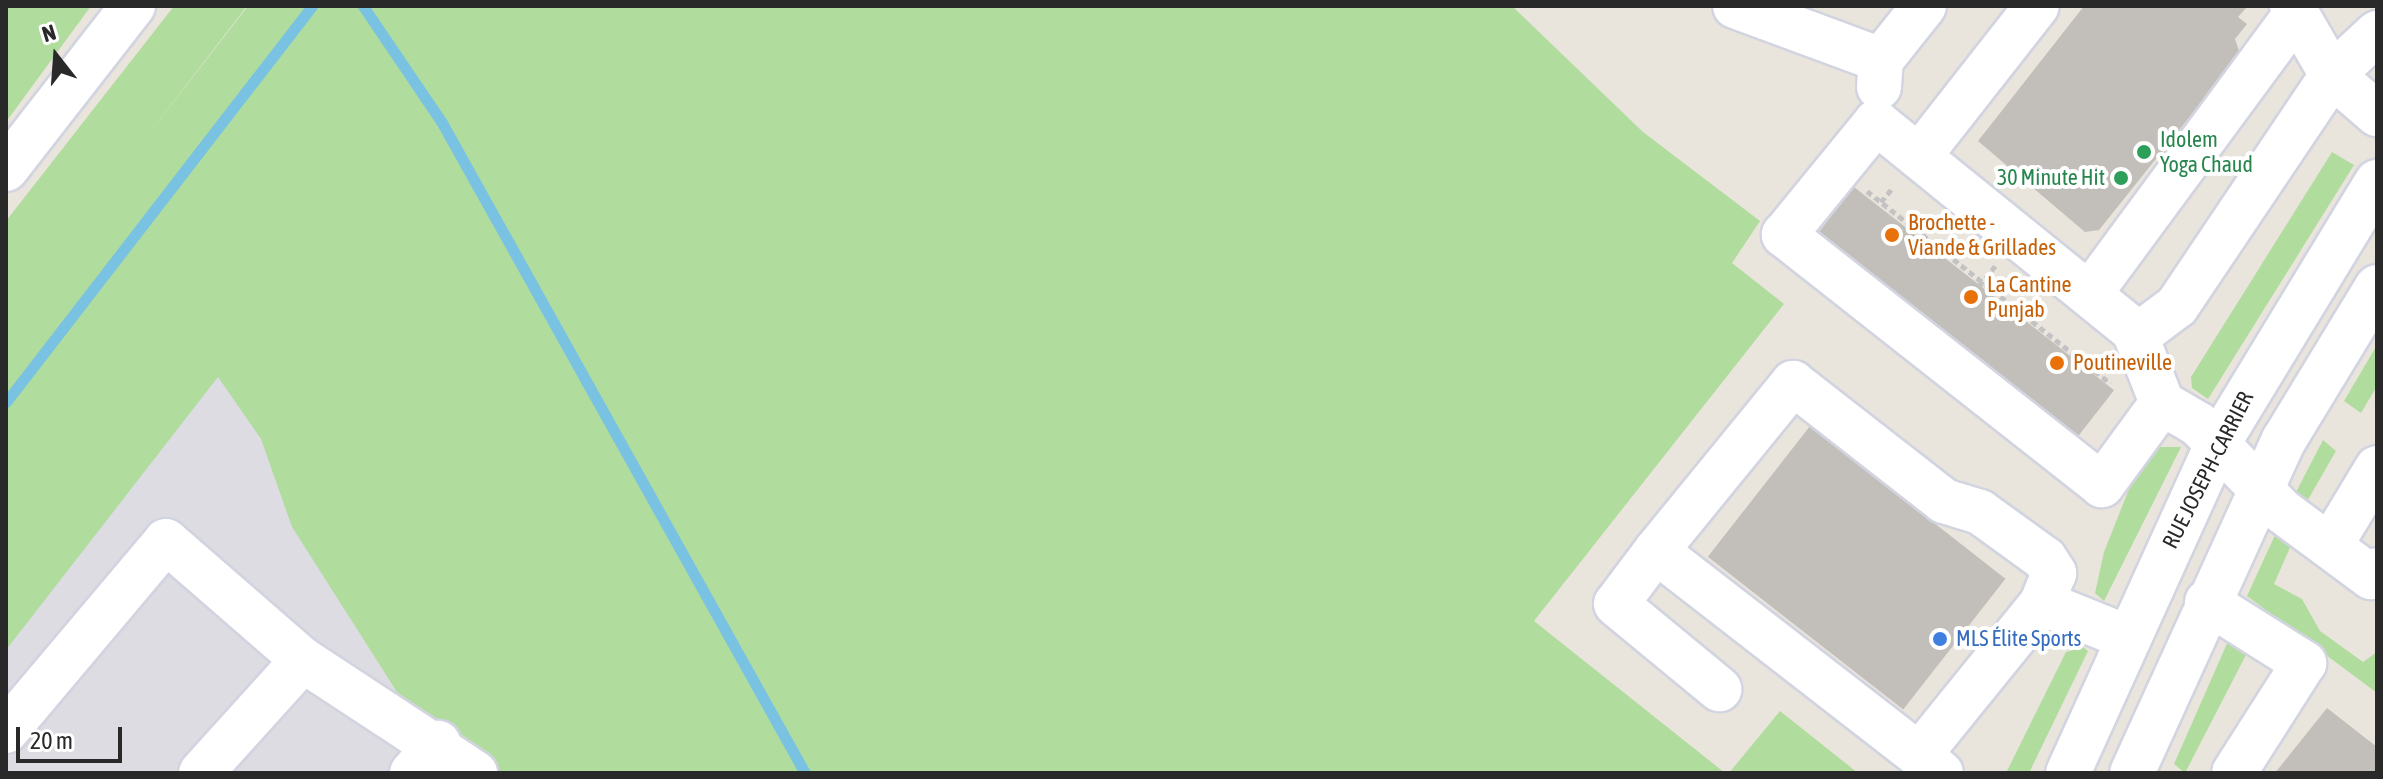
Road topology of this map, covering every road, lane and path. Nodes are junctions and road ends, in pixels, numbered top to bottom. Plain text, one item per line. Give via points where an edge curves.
1 (133, 6) edge
2 (1735, 6) edge
3 (2037, 6) edge
4 (2361, 6) edge
5 (2294, 10) edge
6 (1898, 25) edge
7 (2377, 33) edge
8 (2332, 75) junction
9 (2377, 114) edge
10 (1876, 122) junction
11 (1920, 155) junction
12 (6, 169) edge
13 (1856, 182) dead end
14 (2377, 182) edge
15 (2377, 287) edge
16 (2091, 292) junction
17 (2137, 336) junction
18 (2120, 390) dead end
19 (2162, 403) junction
20 (2217, 445) junction
21 (2377, 468) edge
22 (2260, 491) junction
23 (2330, 546) junction
24 (1656, 551) junction
25 (2377, 570) edge
26 (2207, 602) junction
27 (2042, 603) junction
28 (2129, 638) junction
29 (303, 660) junction
30 (1719, 689) dead end
31 (6, 731) edge
32 (2076, 756) edge
33 (425, 758) edge
34 (1930, 764) edge
35 (2137, 771) edge
36 (201, 773) edge
37 (475, 773) edge
38 (2234, 773) edge

1 - 12 street
2 - 6 street
3 - 11 street
4 - 7 street
5 - 8 street
5 - 16 street
6 - 10 street
7 - 8 street
8 - 9 street
8 - 17 street via 2183,297
10 - 11 street
10 - 19 street via 1784,235 2102,485
11 - 16 street
13 - 18 path
14 - 20 street, RUE JOSEPH-CARRIER
15 - 22 street
16 - 17 street
17 - 19 street
19 - 20 street
20 - 22 street
20 - 28 street, RUE JOSEPH-CARRIER
21 - 23 street
22 - 23 street
22 - 26 street
23 - 25 street via 2371,577
24 - 27 street via 1793,383 1944,501 1980,512 2045,559 2054,573
24 - 30 street via 1616,604
24 - 34 street
26 - 35 street
26 - 38 street via 2304,663
27 - 28 street
27 - 34 street
28 - 32 street, RUE JOSEPH-CARRIER
29 - 31 street via 166,541
29 - 33 street
29 - 36 street
32 - 35 street
33 - 37 street

